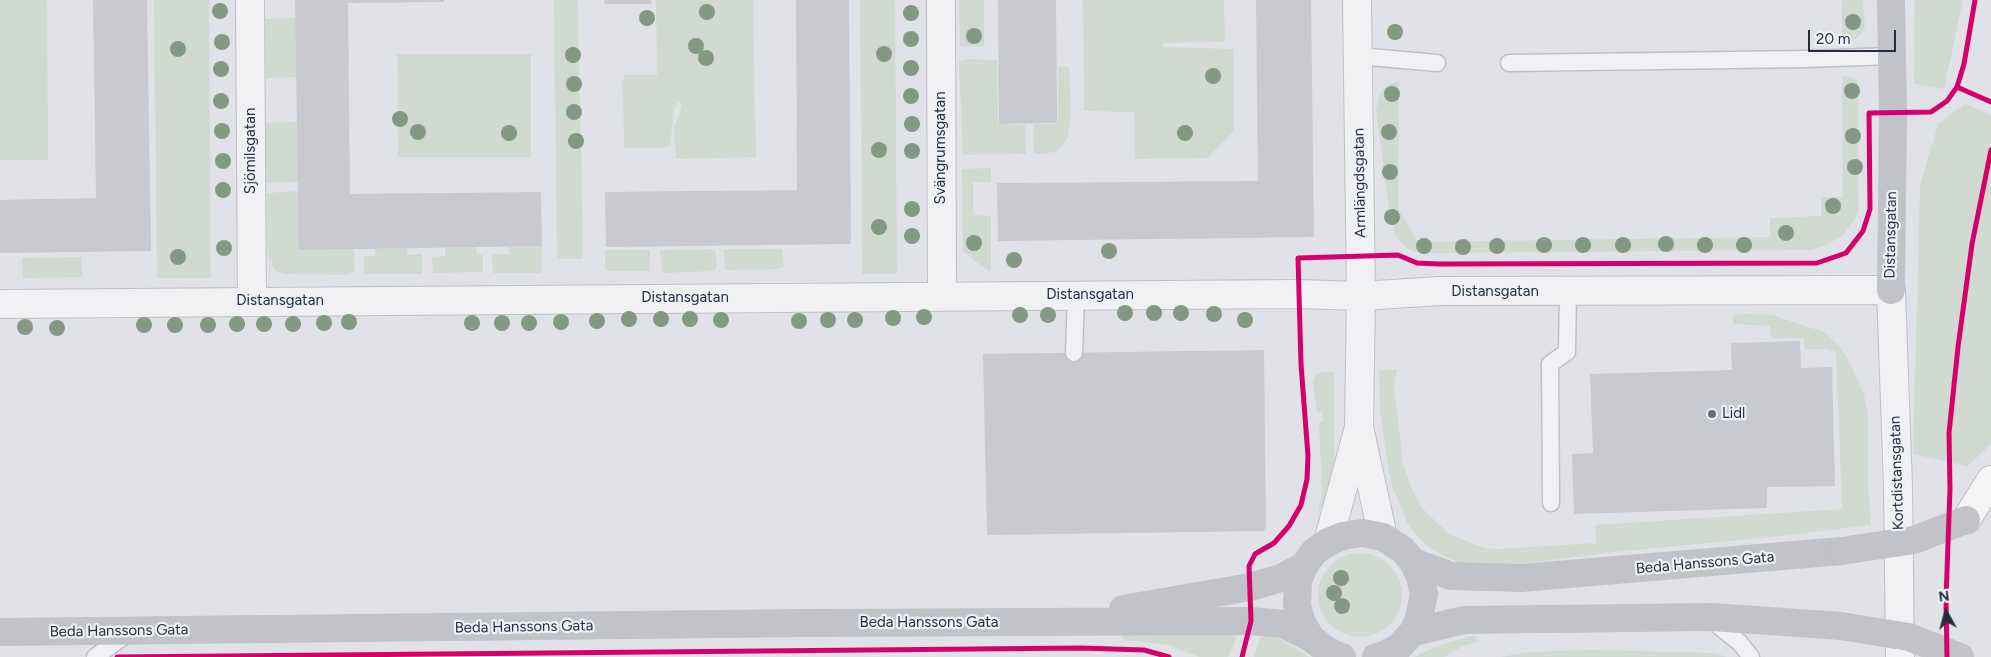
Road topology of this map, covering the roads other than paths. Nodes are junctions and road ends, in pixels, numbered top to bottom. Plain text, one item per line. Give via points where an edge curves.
1 (250, 0) edge
2 (941, 0) edge
3 (1357, 0) edge
4 (1891, 0) edge
5 (1358, 56) junction
6 (1892, 56) junction
7 (1437, 63) dead end
8 (1509, 63) dead end
9 (1891, 290) junction
10 (1568, 292) junction
11 (942, 296) junction
12 (1076, 296) junction
13 (1361, 296) junction
14 (252, 302) junction
15 (0, 304) edge
16 (1074, 353) dead end
17 (1359, 427) junction
18 (1991, 480) edge
19 (1551, 503) dead end
20 (1991, 504) edge
21 (1966, 520) junction
22 (1383, 537) junction
23 (1328, 542) junction
24 (1413, 562) junction
25 (1304, 566) junction
26 (1712, 617) junction
27 (1048, 622) junction
28 (131, 631) junction
29 (0, 632) edge
30 (1396, 648) edge
31 (1328, 651) edge
32 (95, 657) edge
33 (1751, 657) edge
34 (1900, 657) edge
35 (1960, 657) edge

1 - 14 street, Sjömilsgatan
2 - 11 street, Svängrumsgatan
3 - 5 street, Armlängdsgatan
4 - 6 street, Distansgatan
5 - 7 lane
5 - 13 street, Armlängdsgatan
6 - 8 lane
6 - 9 street, Distansgatan
9 - 10 street, Distansgatan
9 - 34 street, Kortdistansgatan
10 - 13 street, Distansgatan via 1440,291
10 - 19 lane via 1567,352 1550,364
11 - 12 street, Distansgatan
11 - 14 street, Distansgatan
12 - 13 street, Distansgatan
12 - 16 lane
13 - 17 street, Armlängdsgatan
14 - 15 street, Distansgatan
17 - 22 street, Armlängdsgatan
17 - 23 street, Armlängdsgatan
18 - 21 main road
20 - 21 street, Beda Hanssons Gata
21 - 24 street, Beda Hanssons Gata, bridge via 1914,540 1842,551 1521,578 1451,576
22 - 23 street, Beda Hanssons Gata via 1362,533
22 - 24 street, Beda Hanssons Gata via 1403,550
23 - 25 street, Beda Hanssons Gata via 1314,552
24 - 30 street, Beda Hanssons Gata via 1424,594 1419,619
25 - 27 street, Beda Hanssons Gata via 1281,578 1250,587
25 - 31 street, Beda Hanssons Gata via 1298,581 1297,606 1302,623
26 - 30 street, Beda Hanssons Gata via 1464,620
26 - 33 lane
26 - 35 street, Beda Hanssons Gata, bridge via 1840,626 1909,637
27 - 28 street, Beda Hanssons Gata
27 - 31 street, Beda Hanssons Gata via 1251,621 1283,624
28 - 29 street, Beda Hanssons Gata
28 - 32 lane

